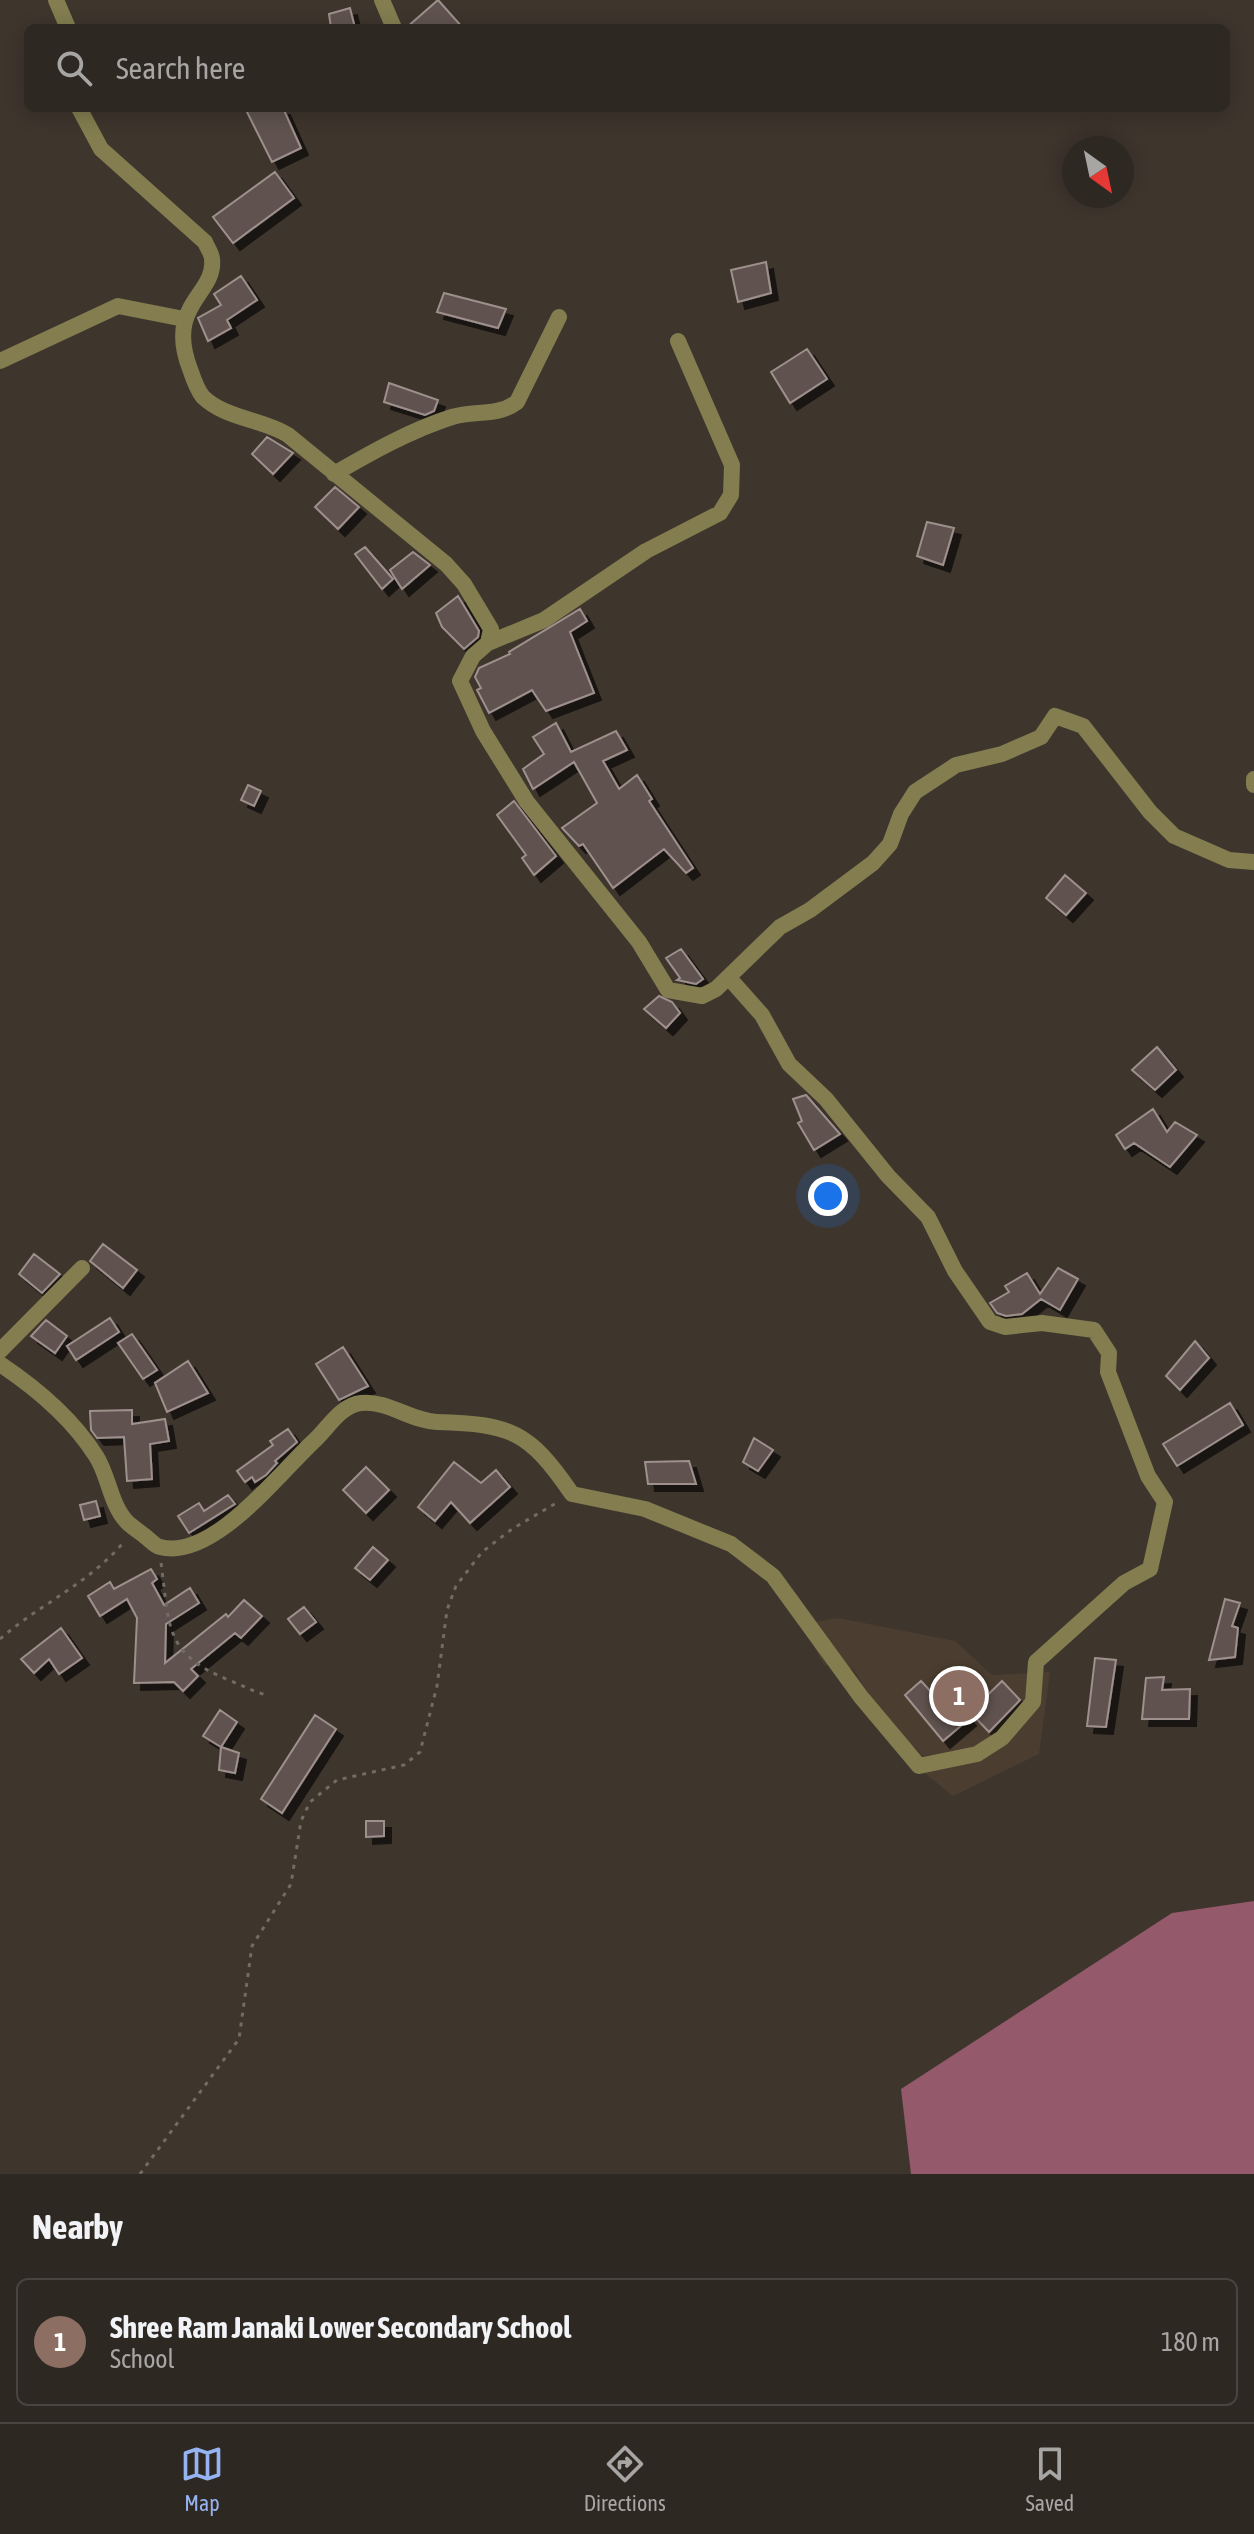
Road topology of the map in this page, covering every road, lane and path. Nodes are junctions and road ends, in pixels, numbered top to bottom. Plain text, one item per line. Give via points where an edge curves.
1 (56, 0) edge
2 (382, 0) edge
3 (66, 24) edge
4 (392, 24) edge
5 (81, 112) edge
6 (559, 317) dead end
7 (184, 319) junction
8 (678, 341) dead end
9 (0, 361) edge
10 (334, 474) junction
11 (488, 643) junction
12 (1254, 862) edge
13 (730, 979) junction
14 (82, 1268) dead end
15 (0, 1351) edge
16 (0, 1364) edge
17 (572, 1494) junction
18 (136, 1528) junction
19 (158, 1547) junction
20 (0, 1639) edge
21 (266, 1695) dead end
22 (140, 2174) edge

1 - 3 street
2 - 4 street
5 - 7 street via 101,149 205,242 213,258
6 - 10 street via 517,402 507,410 455,416
7 - 9 street via 118,306
7 - 10 street via 185,358 201,395 219,408 281,430
8 - 11 street via 732,465 727,504 544,620
10 - 11 street via 464,584 491,629
11 - 13 street via 473,656 460,681 483,731 527,802 639,942 668,990 702,996
12 - 13 street via 1229,860 1174,836 1083,726 1055,716 1041,737 956,765 915,792 890,844 873,863 780,927
13 - 17 street via 762,1015 789,1064 928,1217 955,1271 990,1322 1094,1330 1109,1353 1108,1372 1148,1476 1165,1502 1150,1569 1124,1583 1036,1662 1033,1702 1002,1738 977,1754 919,1766 773,1576 731,1544 645,1509
14 - 15 street
16 - 18 street via 37,1389 97,1456 117,1507
17 - 19 street via 550,1461 512,1432 468,1420 421,1419 359,1403 336,1416 233,1520 184,1547
17 - 22 path via 482,1552 456,1586 420,1752 404,1765 337,1780 310,1802 301,1821 291,1884 252,1946 239,2039
18 - 19 street
18 - 20 path via 102,1568 26,1616
19 - 21 path via 172,1630 182,1654 204,1670

